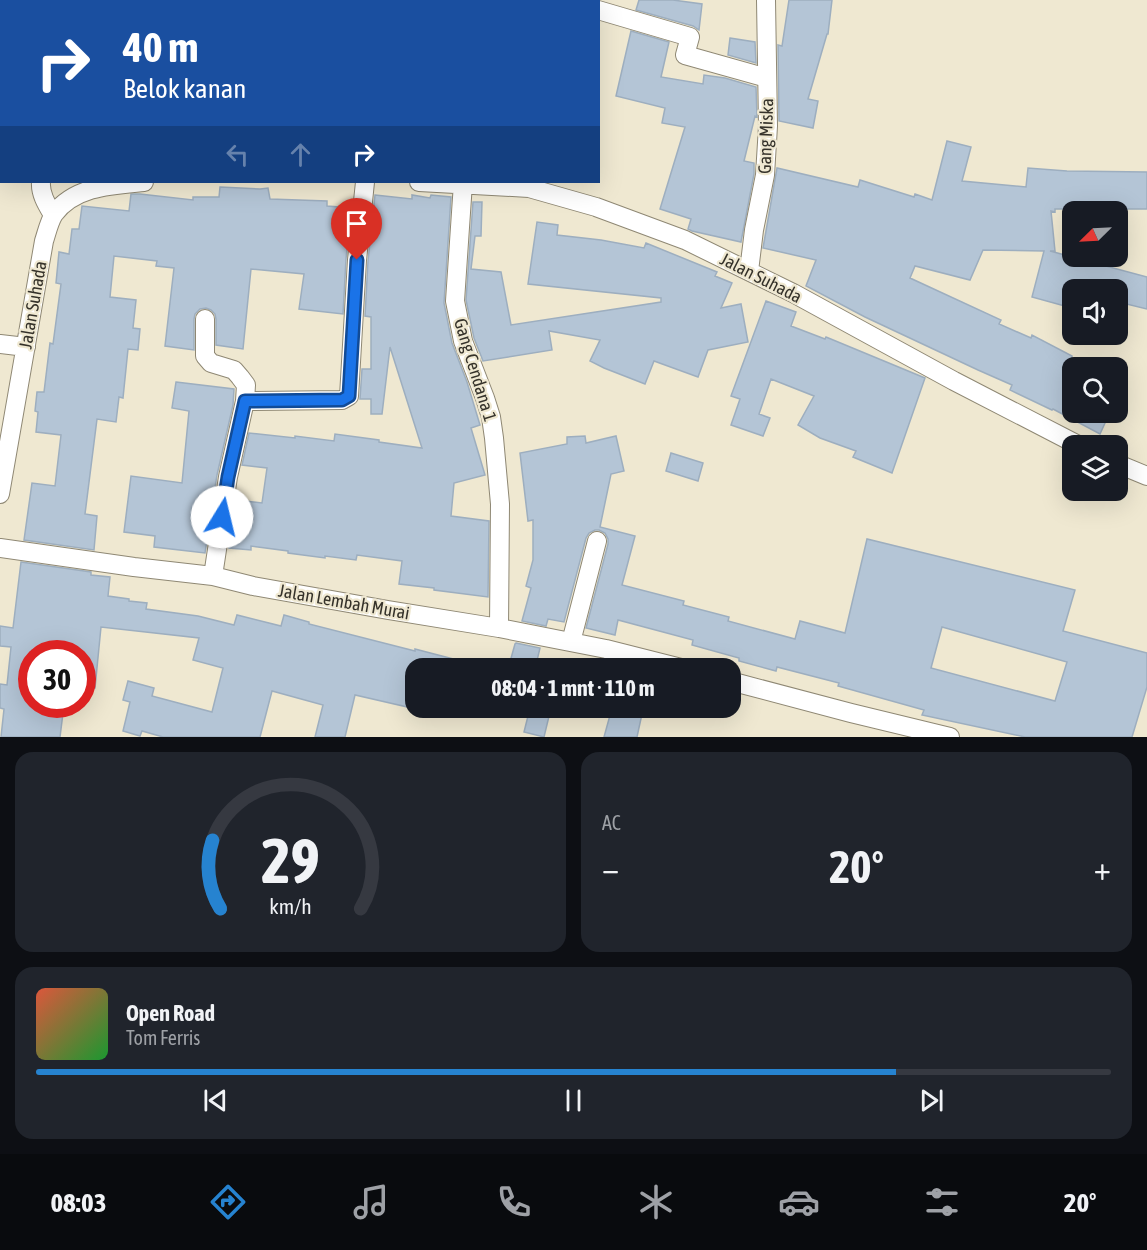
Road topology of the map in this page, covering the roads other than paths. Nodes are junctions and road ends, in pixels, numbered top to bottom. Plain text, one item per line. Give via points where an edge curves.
1 (766, 0) edge
2 (600, 11) edge
3 (768, 78) junction
4 (40, 183) edge
5 (136, 183) edge
6 (364, 183) edge
7 (463, 183) joint
8 (536, 186) edge
9 (53, 215) junction
10 (749, 270) junction
11 (205, 319) dead end
12 (0, 344) edge
13 (26, 347) junction
14 (245, 401) junction
15 (1062, 437) edge
16 (1128, 468) edge
17 (1147, 476) edge
18 (0, 494) edge
19 (597, 541) dead end
20 (0, 548) edge
21 (213, 576) junction
22 (500, 628) junction
23 (571, 642) junction
24 (642, 658) edge
25 (741, 684) edge
26 (950, 737) edge

1 - 3 street, Gang Miska
2 - 3 street via 690,37 685,55
3 - 10 street, Gang Miska via 765,175
4 - 9 street
5 - 9 street via 82,193
6 - 14 street via 349,396 342,400
7 - 8 street, Jalan Suhada
7 - 22 street, Gang Cendana 1 via 455,301 463,341 485,398 494,438 500,504
8 - 10 street, Jalan Suhada via 684,240
9 - 13 street, Jalan Suhada via 44,241
10 - 15 street, Jalan Suhada
11 - 14 street via 205,356 211,363 234,370 246,385
12 - 13 street
13 - 18 street, Jalan Suhada
14 - 21 street via 228,477
16 - 17 street
19 - 23 street
20 - 21 street, Jalan Lembah Murai
21 - 22 street, Jalan Lembah Murai
22 - 23 street, Jalan Lembah Murai
23 - 24 street, Jalan Lembah Murai
25 - 26 street

